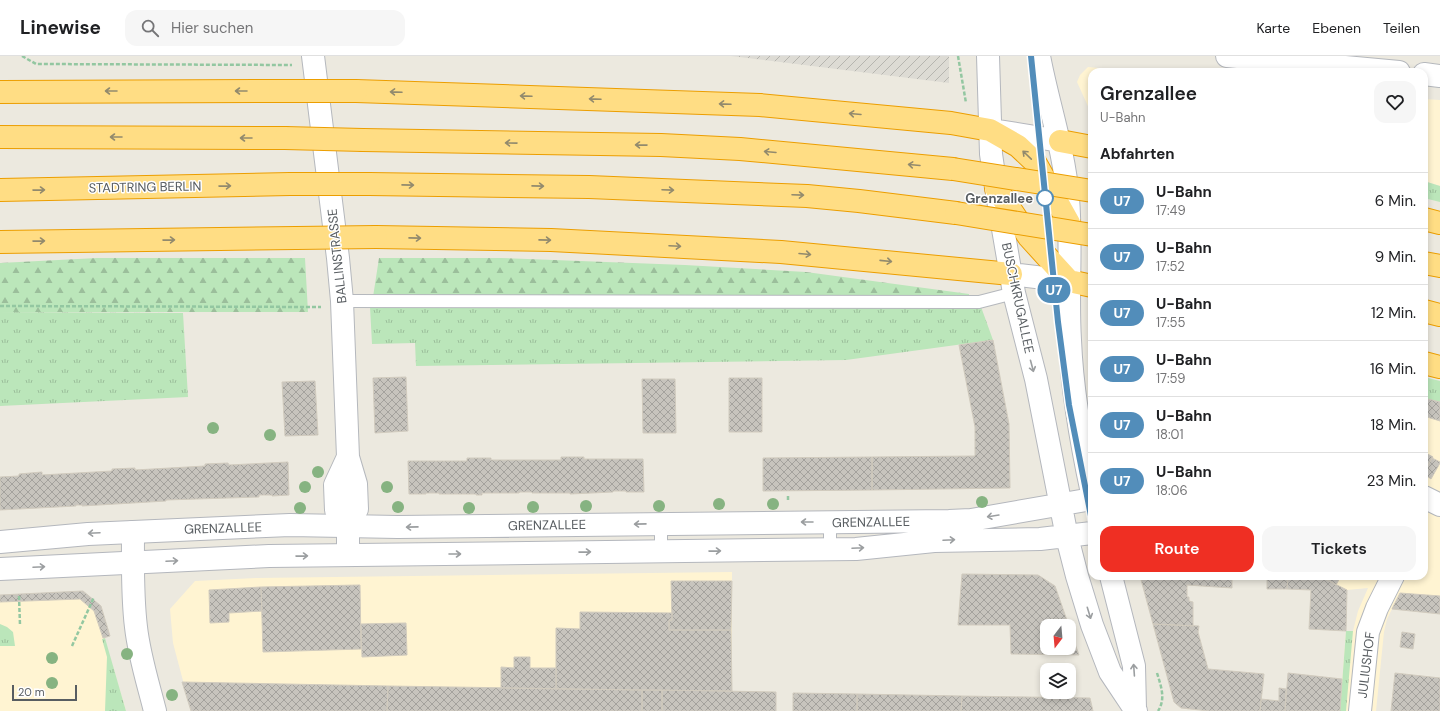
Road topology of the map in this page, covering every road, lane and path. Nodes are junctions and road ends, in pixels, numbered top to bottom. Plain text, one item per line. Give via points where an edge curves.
1 (22, 56) edge
2 (958, 56) edge
3 (988, 56) edge
4 (1039, 56) edge
5 (1227, 56) edge
6 (314, 60) edge
7 (1356, 68) edge
8 (1428, 74) edge
9 (961, 76) dead end
10 (1440, 76) edge
11 (0, 92) edge
12 (990, 130) junction
13 (0, 136) edge
14 (1060, 141) junction
15 (1088, 146) edge
16 (996, 188) junction
17 (0, 190) edge
18 (1088, 190) edge
19 (1428, 220) edge
20 (1069, 223) junction
21 (1440, 223) edge
22 (1088, 234) edge
23 (0, 242) edge
24 (1428, 264) edge
25 (1440, 266) edge
26 (1069, 281) junction
27 (1012, 284) junction
28 (1088, 285) edge
29 (342, 304) junction
30 (0, 306) edge
31 (1428, 311) edge
32 (1440, 315) edge
33 (1428, 364) edge
34 (1440, 367) edge
35 (1088, 472) edge
36 (1088, 500) edge
37 (1060, 504) junction
38 (830, 522) junction
39 (882, 522) junction
40 (661, 524) junction
41 (348, 526) junction
42 (133, 532) junction
43 (1088, 534) edge
44 (1067, 537) junction
45 (0, 542) edge
46 (882, 547) junction
47 (830, 549) junction
48 (662, 551) junction
49 (348, 555) junction
50 (134, 562) junction
51 (0, 569) edge
52 (1112, 580) edge
53 (1391, 580) edge
54 (19, 596) dead end
55 (94, 597) dead end
56 (20, 625) dead end
57 (72, 646) dead end
58 (1163, 704) dead end
59 (1136, 710) edge
60 (155, 711) edge
61 (1158, 711) edge
62 (1360, 711) edge

1 - 6 path via 36,64
2 - 9 path
3 - 12 main road, BUSCHKRUGALLEE
4 - 14 main road
5 - 7 main road
6 - 29 main road, BALLINSTRASSE
8 - 10 main road
12 -> 11 highway, bridge via 951,123 760,105 356,91
12 - 14 main road
12 - 16 main road, BUSCHKRUGALLEE
20 -> 12 highway via 1035,162 1018,146
18 -> 13 highway, bridge via 952,169 740,149 285,138
14 - 15 highway
14 - 20 main road
16 - 26 highway via 1030,237
16 - 27 main road, BUSCHKRUGALLEE
17 -> 22 highway, STADTRING BERLIN, bridge via 369,184 589,187 800,195 956,213
19 - 21 highway
20 - 26 main road
23 -> 27 highway, bridge via 376,237 551,240 781,252
24 - 25 highway
26 - 27 main road
26 - 28 highway
26 - 35 main road via 1072,376
27 - 29 lane via 979,302
27 -> 37 main road, BUSCHKRUGALLEE via 1036,378
29 - 30 path
29 - 41 main road, BALLINSTRASSE via 348,457 335,485 336,510
31 - 32 highway
33 - 34 highway
36 - 37 main road, GRENZALLEE
37 -> 39 main road, GRENZALLEE via 971,520
37 - 44 main road, BUSCHKRUGALLEE
38 - 39 main road, GRENZALLEE
38 -> 40 main road, GRENZALLEE
38 - 47 lane
39 - 46 lane
40 -> 41 main road, GRENZALLEE
40 - 48 lane
41 - 42 main road, GRENZALLEE via 290,525
41 - 49 main road
42 -> 45 main road, GRENZALLEE
42 - 50 main road
43 - 44 main road, GRENZALLEE
46 -> 44 main road, GRENZALLEE via 934,541
44 -> 59 main road, BUSCHKRUGALLEE via 1086,604 1110,672
47 -> 46 main road, GRENZALLEE
48 -> 47 main road, GRENZALLEE
49 -> 48 main road, GRENZALLEE
50 -> 49 main road, GRENZALLEE
51 -> 50 main road, GRENZALLEE
50 - 60 main road via 136,627
59 -> 52 main road via 1134,666
53 - 62 main road, JULIUSHOF via 1368,632
54 - 56 path
55 - 57 path
58 - 61 path

